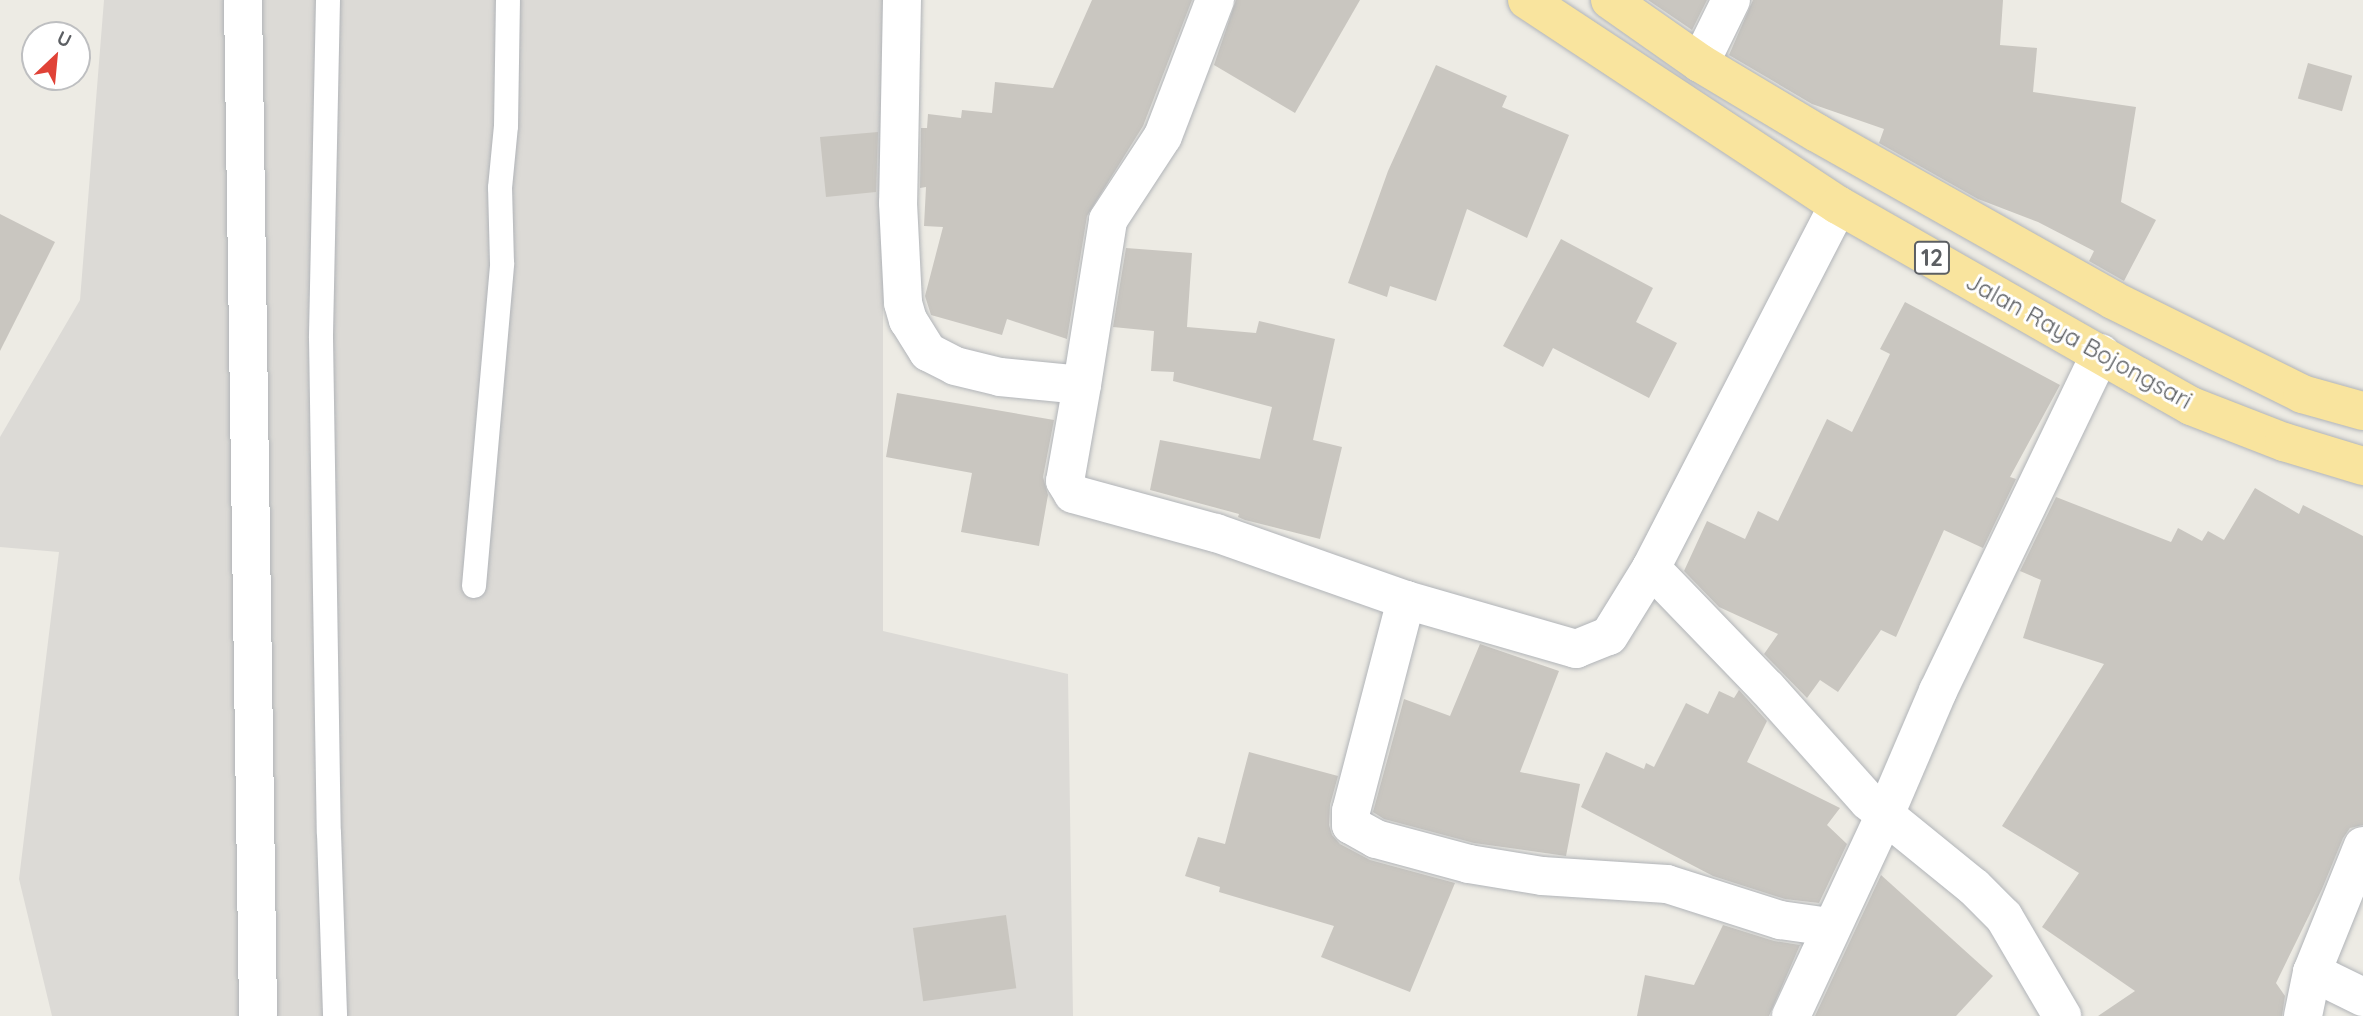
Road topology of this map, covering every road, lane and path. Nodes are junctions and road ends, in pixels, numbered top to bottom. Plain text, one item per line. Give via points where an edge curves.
1 (243, 0) edge
2 (328, 0) edge
3 (508, 0) edge
4 (902, 0) edge
5 (1215, 0) edge
6 (1527, 0) edge
7 (1611, 0) edge
8 (1731, 0) edge
9 (1700, 63) junction
10 (1838, 205) junction
11 (2101, 353) junction
12 (1082, 385) junction
13 (2363, 411) edge
14 (2363, 466) edge
15 (1651, 568) junction
16 (474, 586) dead end
17 (1406, 600) junction
18 (1884, 817) junction
19 (2363, 846) edge
20 (1830, 927) junction
21 (2312, 972) junction
22 (2363, 997) edge
23 (258, 1016) edge
24 (335, 1016) edge
25 (1791, 1016) edge
26 (2062, 1016) edge
27 (2303, 1016) edge

1 - 23 street
2 - 24 lane via 321,338
3 - 16 lane via 500,188 502,263
4 - 12 street via 898,203 903,303 908,320 928,352 955,366 1000,377
5 - 12 street via 1163,136 1108,220
6 - 10 highway, Jalan Raya Bojongsari / 12
7 - 9 highway, 12
8 - 9 street
9 - 13 highway, 12 via 2113,300 2302,394
10 - 11 highway, Jalan Raya Bojongsari / 12
10 - 15 street
11 - 14 highway, Jalan Raya Bojongsari / 12 via 2191,406
11 - 18 street via 1938,691
12 - 17 street via 1065,481 1073,494 1216,533
15 - 17 street via 1609,636 1576,649
15 - 18 street
17 - 20 street via 1350,825 1376,839 1469,864 1542,876 1667,884 1780,920
18 - 20 street
18 - 26 street via 1974,887 2004,917
19 - 21 street
20 - 25 street
21 - 22 street
21 - 27 street

